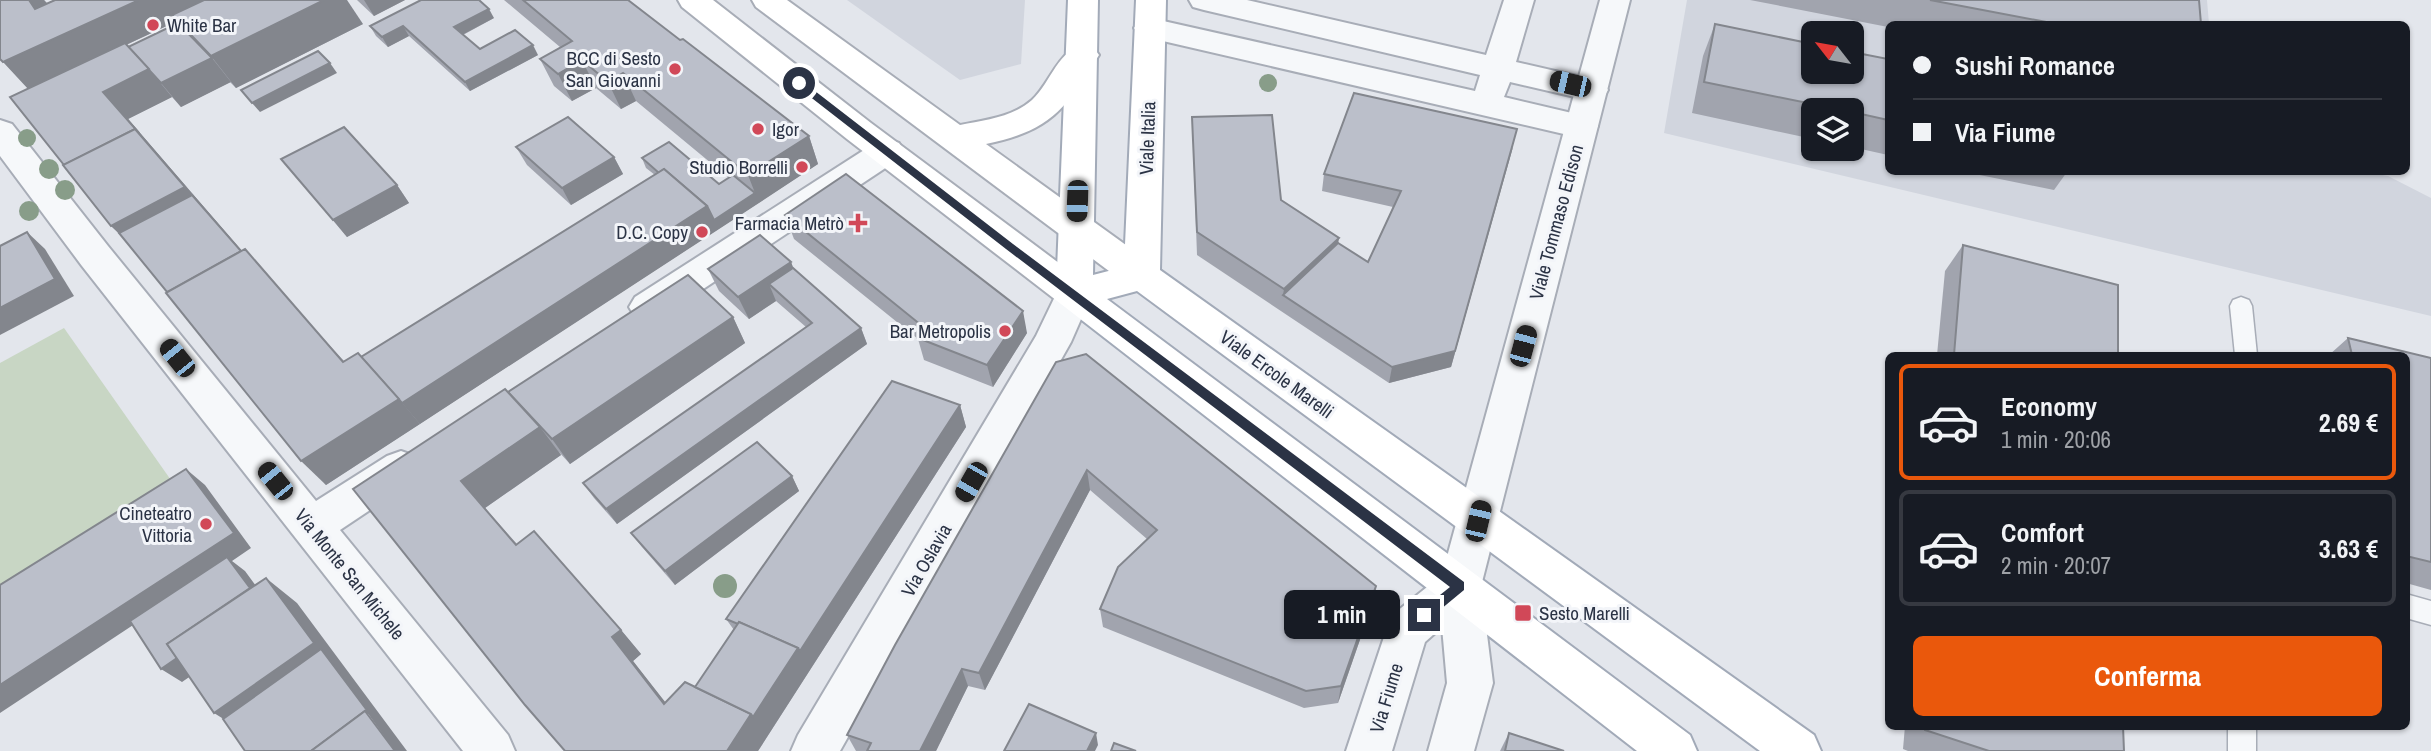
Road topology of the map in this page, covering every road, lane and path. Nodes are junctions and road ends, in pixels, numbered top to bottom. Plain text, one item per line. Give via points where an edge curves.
1 (693, 0) edge
2 (767, 0) edge
3 (1083, 0) edge
4 (1204, 0) edge
5 (1519, 0) edge
6 (1615, 0) edge
7 (1150, 14) edge
8 (1083, 55) junction
9 (1498, 68) junction
10 (1592, 90) junction
11 (1487, 105) junction
12 (8, 126) edge
13 (1581, 126) junction
14 (955, 138) junction
15 (887, 151) junction
16 (1076, 228) junction
17 (1142, 275) junction
18 (1074, 294) junction
19 (2241, 306) dead end
20 (620, 325) edge
21 (2246, 352) edge
22 (435, 446) edge
23 (1478, 521) junction
24 (312, 526) junction
25 (1460, 586) junction
26 (2410, 607) edge
27 (2431, 613) edge
28 (2242, 730) edge
29 (492, 751) edge
30 (814, 751) edge
31 (1370, 751) edge
32 (1451, 751) edge
33 (1674, 751) edge
34 (1798, 751) edge
35 (2242, 751) edge

1 - 15 main road
2 - 14 main road, Viale Ercole Marelli
3 - 8 main road
4 - 9 street
5 - 9 street
6 - 10 street, Viale Tommaso Edison
7 - 11 street, Viale Tommaso Edison
7 - 17 main road, Viale Italia
8 - 14 main road via 1044,108 1011,127
8 - 16 main road
9 - 10 street
9 - 11 street
10 - 13 street, Viale Tommaso Edison
11 - 13 street, Viale Tommaso Edison
12 - 24 street, Via Monte San Michele via 95,256
13 - 23 street, Viale Tommaso Edison
14 - 16 main road, Viale Ercole Marelli
15 - 18 main road
15 - 20 street
16 - 17 main road, Viale Ercole Marelli
16 - 18 main road
17 - 18 main road
17 - 23 main road, Viale Ercole Marelli
18 - 25 main road
18 - 30 street, Via Oslavia via 1052,342
19 - 21 lane
22 - 24 street
23 - 25 street
23 - 34 main road, Viale Ercole Marelli
24 - 29 street, Via Monte San Michele
25 - 31 street, Via Fiume via 1407,630
25 - 32 street via 1470,683
25 - 33 main road
26 - 27 lane
28 - 35 lane

